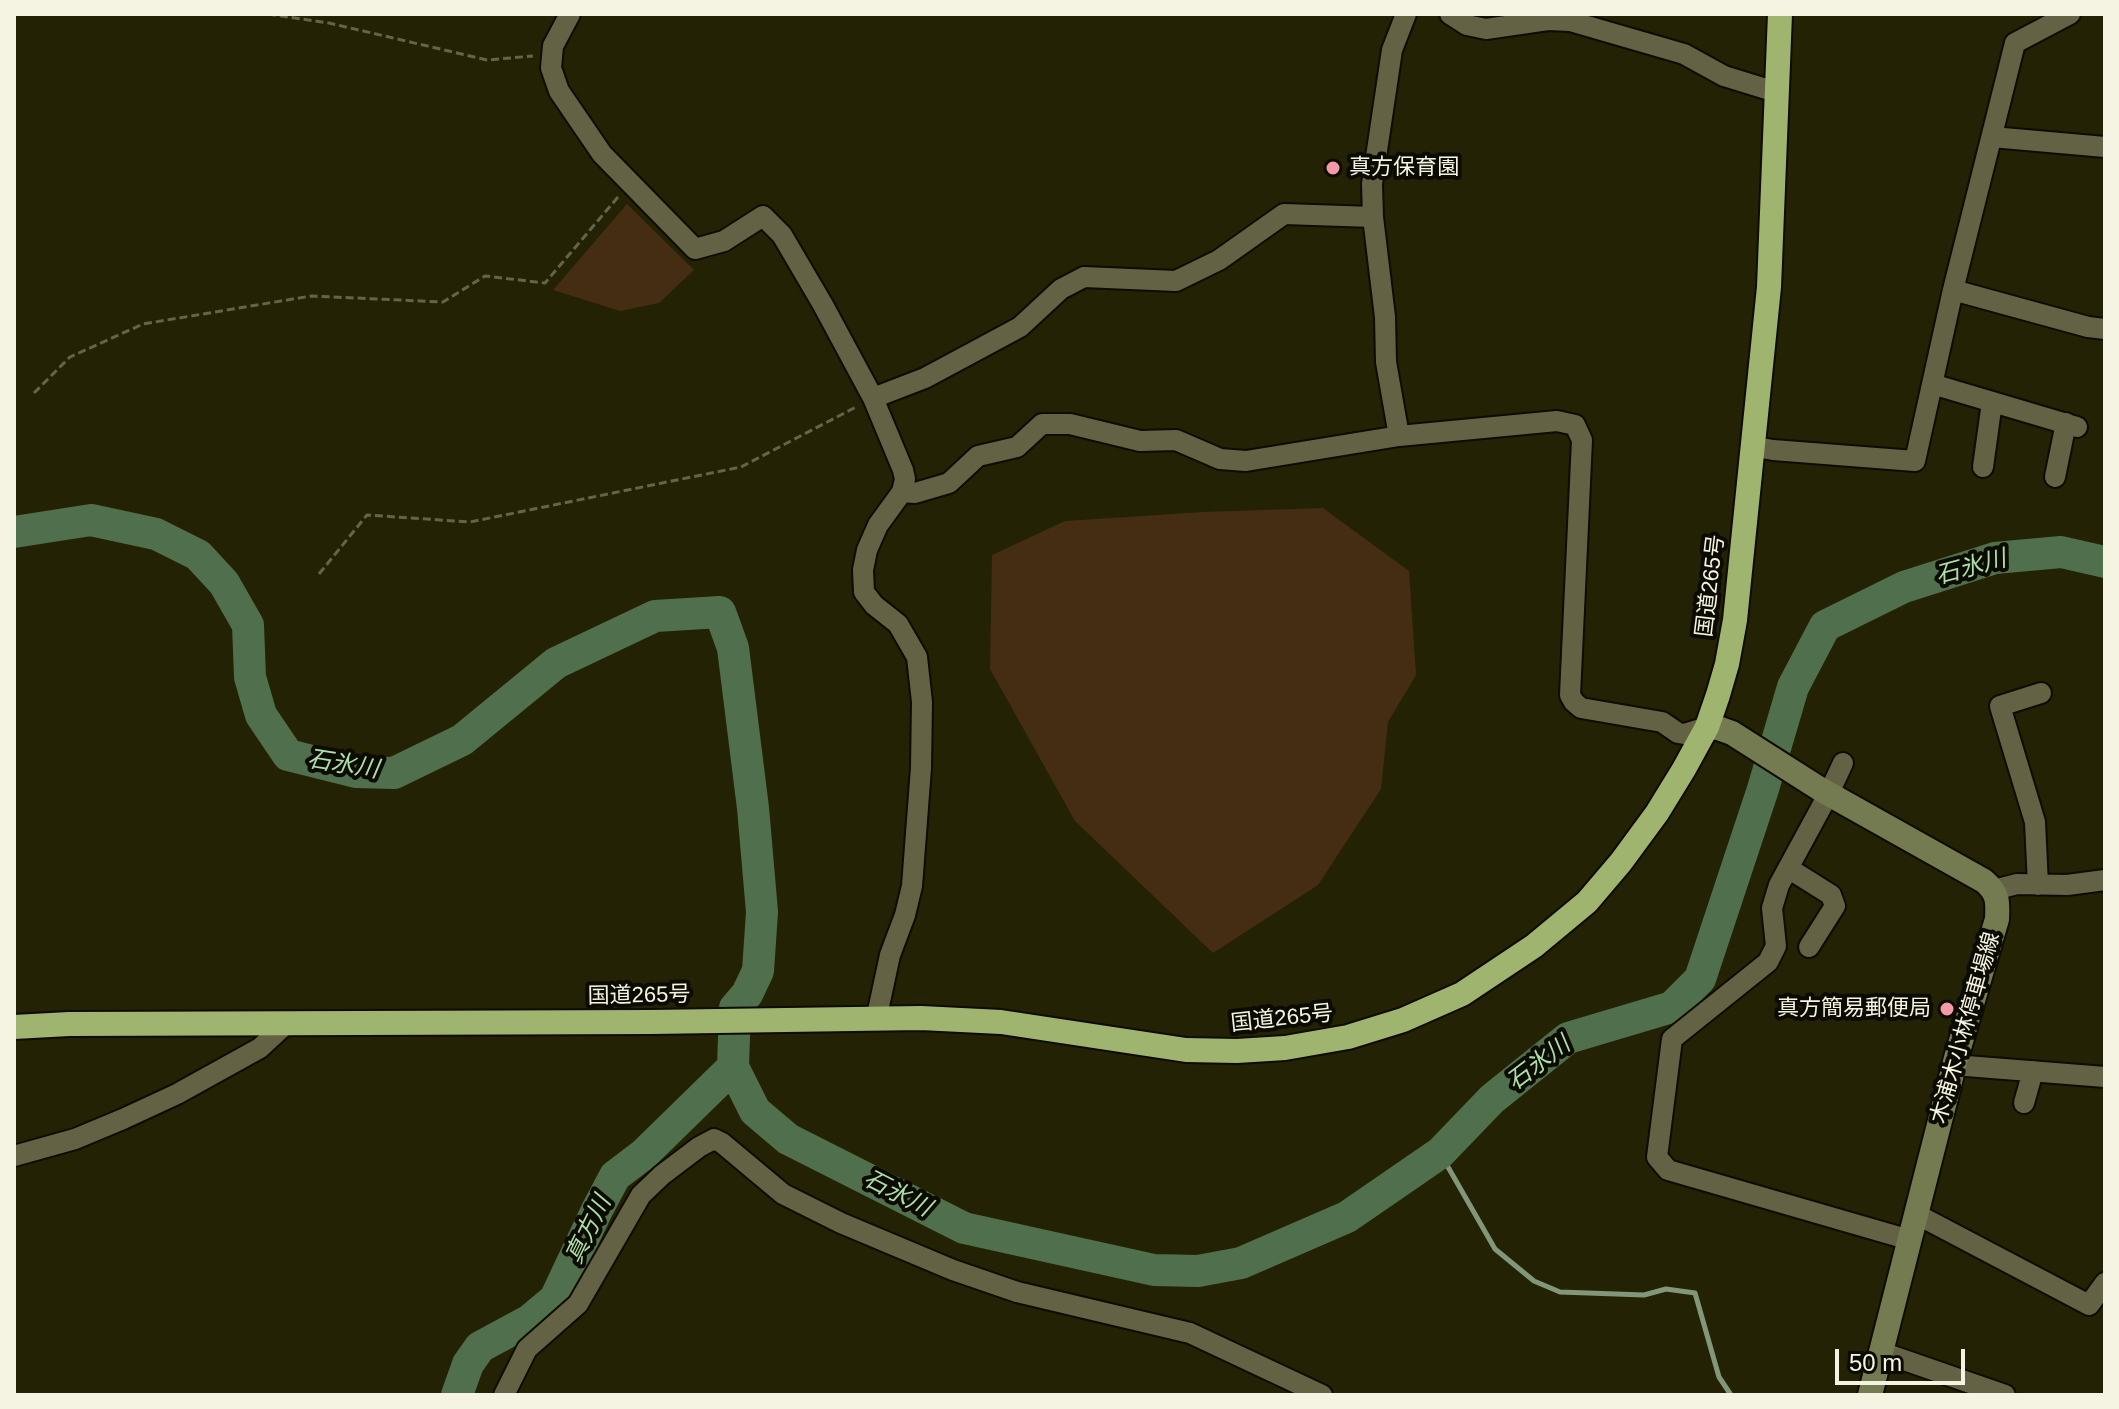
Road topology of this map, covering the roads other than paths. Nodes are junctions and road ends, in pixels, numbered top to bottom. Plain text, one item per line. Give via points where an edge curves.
1 (570, 14) edge
2 (1406, 14) edge
3 (1450, 14) edge
4 (1780, 14) edge
5 (2070, 14) edge
6 (1776, 92) junction
7 (1992, 137) junction
8 (2105, 147) edge
9 (1373, 217) junction
10 (1953, 290) junction
11 (2105, 329) edge
12 (1932, 384) junction
13 (873, 398) junction
14 (1992, 402) junction
15 (1399, 436) junction
16 (1751, 446) junction
17 (1983, 467) dead end
18 (2055, 477) dead end
19 (902, 492) junction
20 (2041, 693) dead end
21 (1707, 727) junction
22 (1843, 763) dead end
23 (1825, 791) junction
24 (1788, 868) junction
25 (2105, 880) edge
26 (2038, 885) junction
27 (1994, 890) junction
28 (1809, 947) dead end
29 (876, 1020) junction
30 (287, 1023) junction
31 (14, 1027) edge
32 (1954, 1065) junction
33 (2033, 1071) junction
34 (2105, 1077) edge
35 (2024, 1103) dead end
36 (14, 1156) edge
37 (1916, 1214) junction
38 (1910, 1240) junction
39 (2105, 1283) edge
40 (1881, 1352) junction
41 (504, 1395) edge
42 (1322, 1395) edge
43 (1870, 1395) edge
44 (2005, 1395) edge

1 - 13 street via 553,46 551,68 559,91 602,154 695,249 724,241 763,216 782,235
2 - 9 street via 1392,50 1372,184
3 - 6 street via 1486,29 1570,21 1684,54 1724,76
4 - 6 highway, 国道265号
5 - 7 street via 2015,43
6 - 16 highway, 国道265号 via 1769,287
7 - 8 street
7 - 10 street
9 - 13 street via 1284,214 1219,260 1176,281 1084,277 1061,289 1020,327 925,378
9 - 15 street via 1386,362
10 - 11 street
10 - 12 street
12 - 14 street
12 - 16 street via 1915,461
13 - 19 street via 903,470
14 - 17 street
14 - 18 street via 2071,425
15 - 19 street via 1246,461 1220,459 1176,440 1140,441 1070,424 1042,424 1017,447 978,456 949,483
15 - 21 street via 1557,421 1575,425 1582,440 1570,695 1581,708 1662,722 1678,733
16 - 21 highway, 国道265号 via 1735,620
19 - 29 street via 878,525 863,570 864,592 898,624 917,657 922,702 912,886 881,985
20 - 26 street via 2000,706 2035,822
21 - 23 main road via 1732,733
21 - 29 highway, 国道265号 via 1657,813 1587,902 1534,946 1462,994 1403,1020 1348,1037 1237,1051 1186,1050 1001,1022
22 - 23 street
23 - 24 street
23 - 27 main road
24 - 28 street via 1831,895 1835,906
24 - 38 street via 1772,908 1776,946 1768,962 1672,1039 1657,1157 1668,1170
25 - 26 street
26 - 27 street
27 - 32 main road, 木浦木小林停車場線 via 1997,919
29 - 30 highway, 国道265号
30 - 31 highway, 国道265号
30 - 36 street via 260,1048 177,1094 75,1139
32 - 33 street
32 - 37 main road, 木浦木小林停車場線
33 - 34 street
33 - 35 street
37 - 38 main road, 木浦木小林停車場線
37 - 39 street via 2089,1305
38 - 40 main road, 木浦木小林停車場線
40 - 43 main road, 木浦木小林停車場線
40 - 44 street
41 - 42 street via 527,1349 578,1304 641,1195 714,1139 783,1194 841,1223 1017,1292 1190,1333

